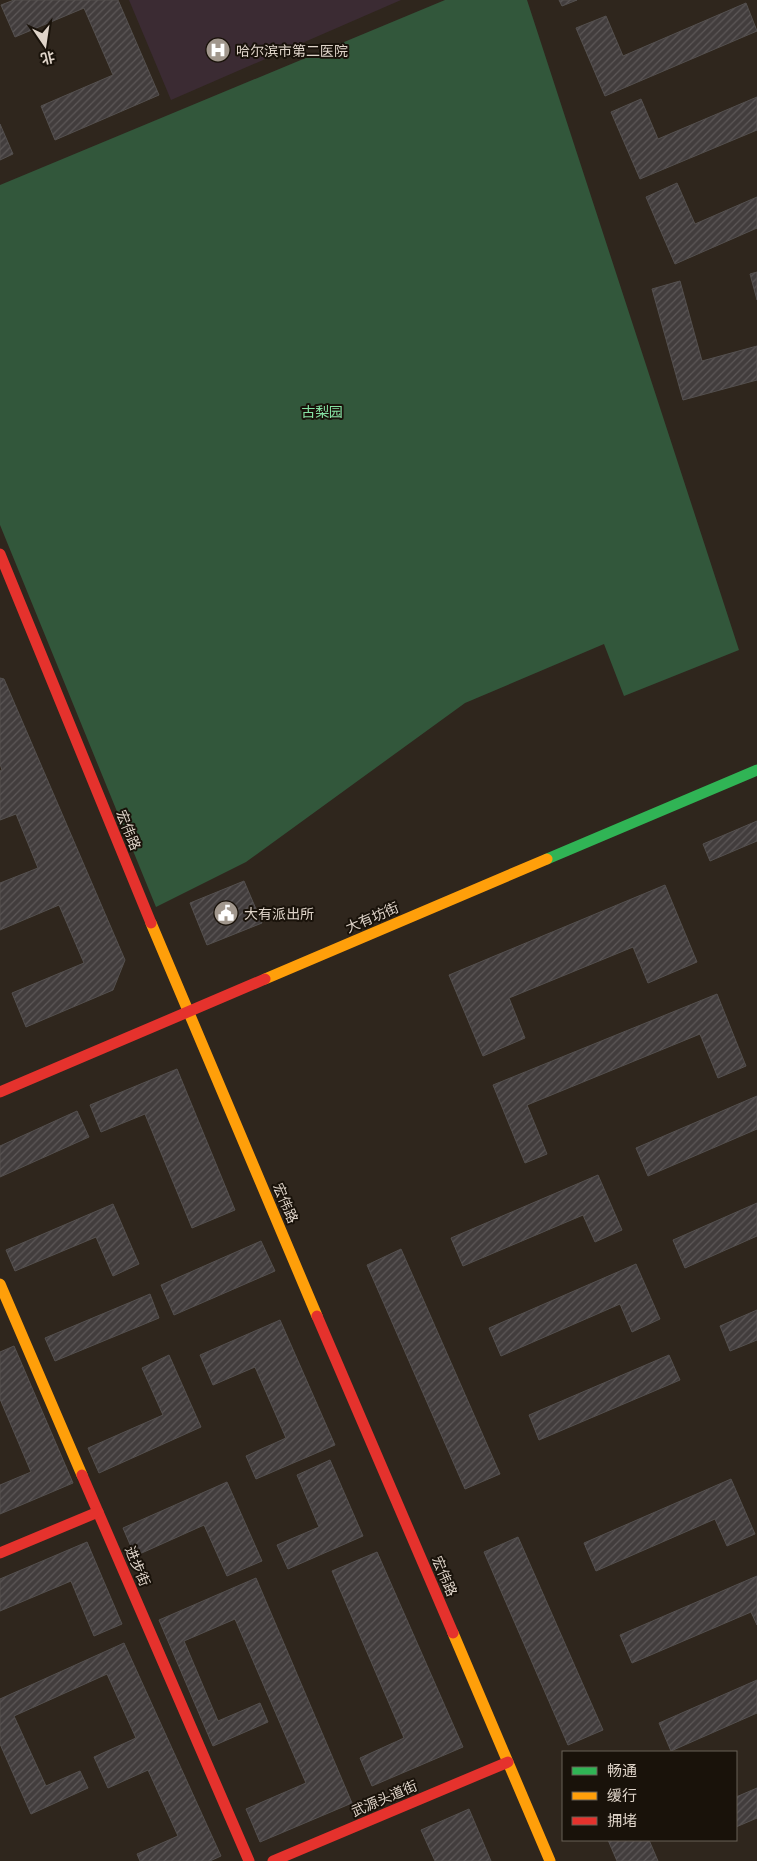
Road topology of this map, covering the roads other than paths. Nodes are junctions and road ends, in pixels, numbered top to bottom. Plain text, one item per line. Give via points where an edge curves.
1 (0, 554) edge
2 (757, 770) edge
3 (188, 1013) junction
4 (0, 1092) edge
5 (0, 1284) edge
6 (98, 1512) junction
7 (0, 1553) edge
8 (508, 1762) junction
9 (249, 1861) edge
10 (273, 1861) edge
11 (550, 1861) edge

1 - 3 main road, 宏伟路
2 - 3 main road, 大有坊街
3 - 4 main road, 大有坊街
3 - 8 main road, 宏伟路
5 - 6 main road, 进步街
6 - 7 main road
6 - 9 main road, 进步街
8 - 10 main road, 武源头道街
8 - 11 main road, 宏伟路

